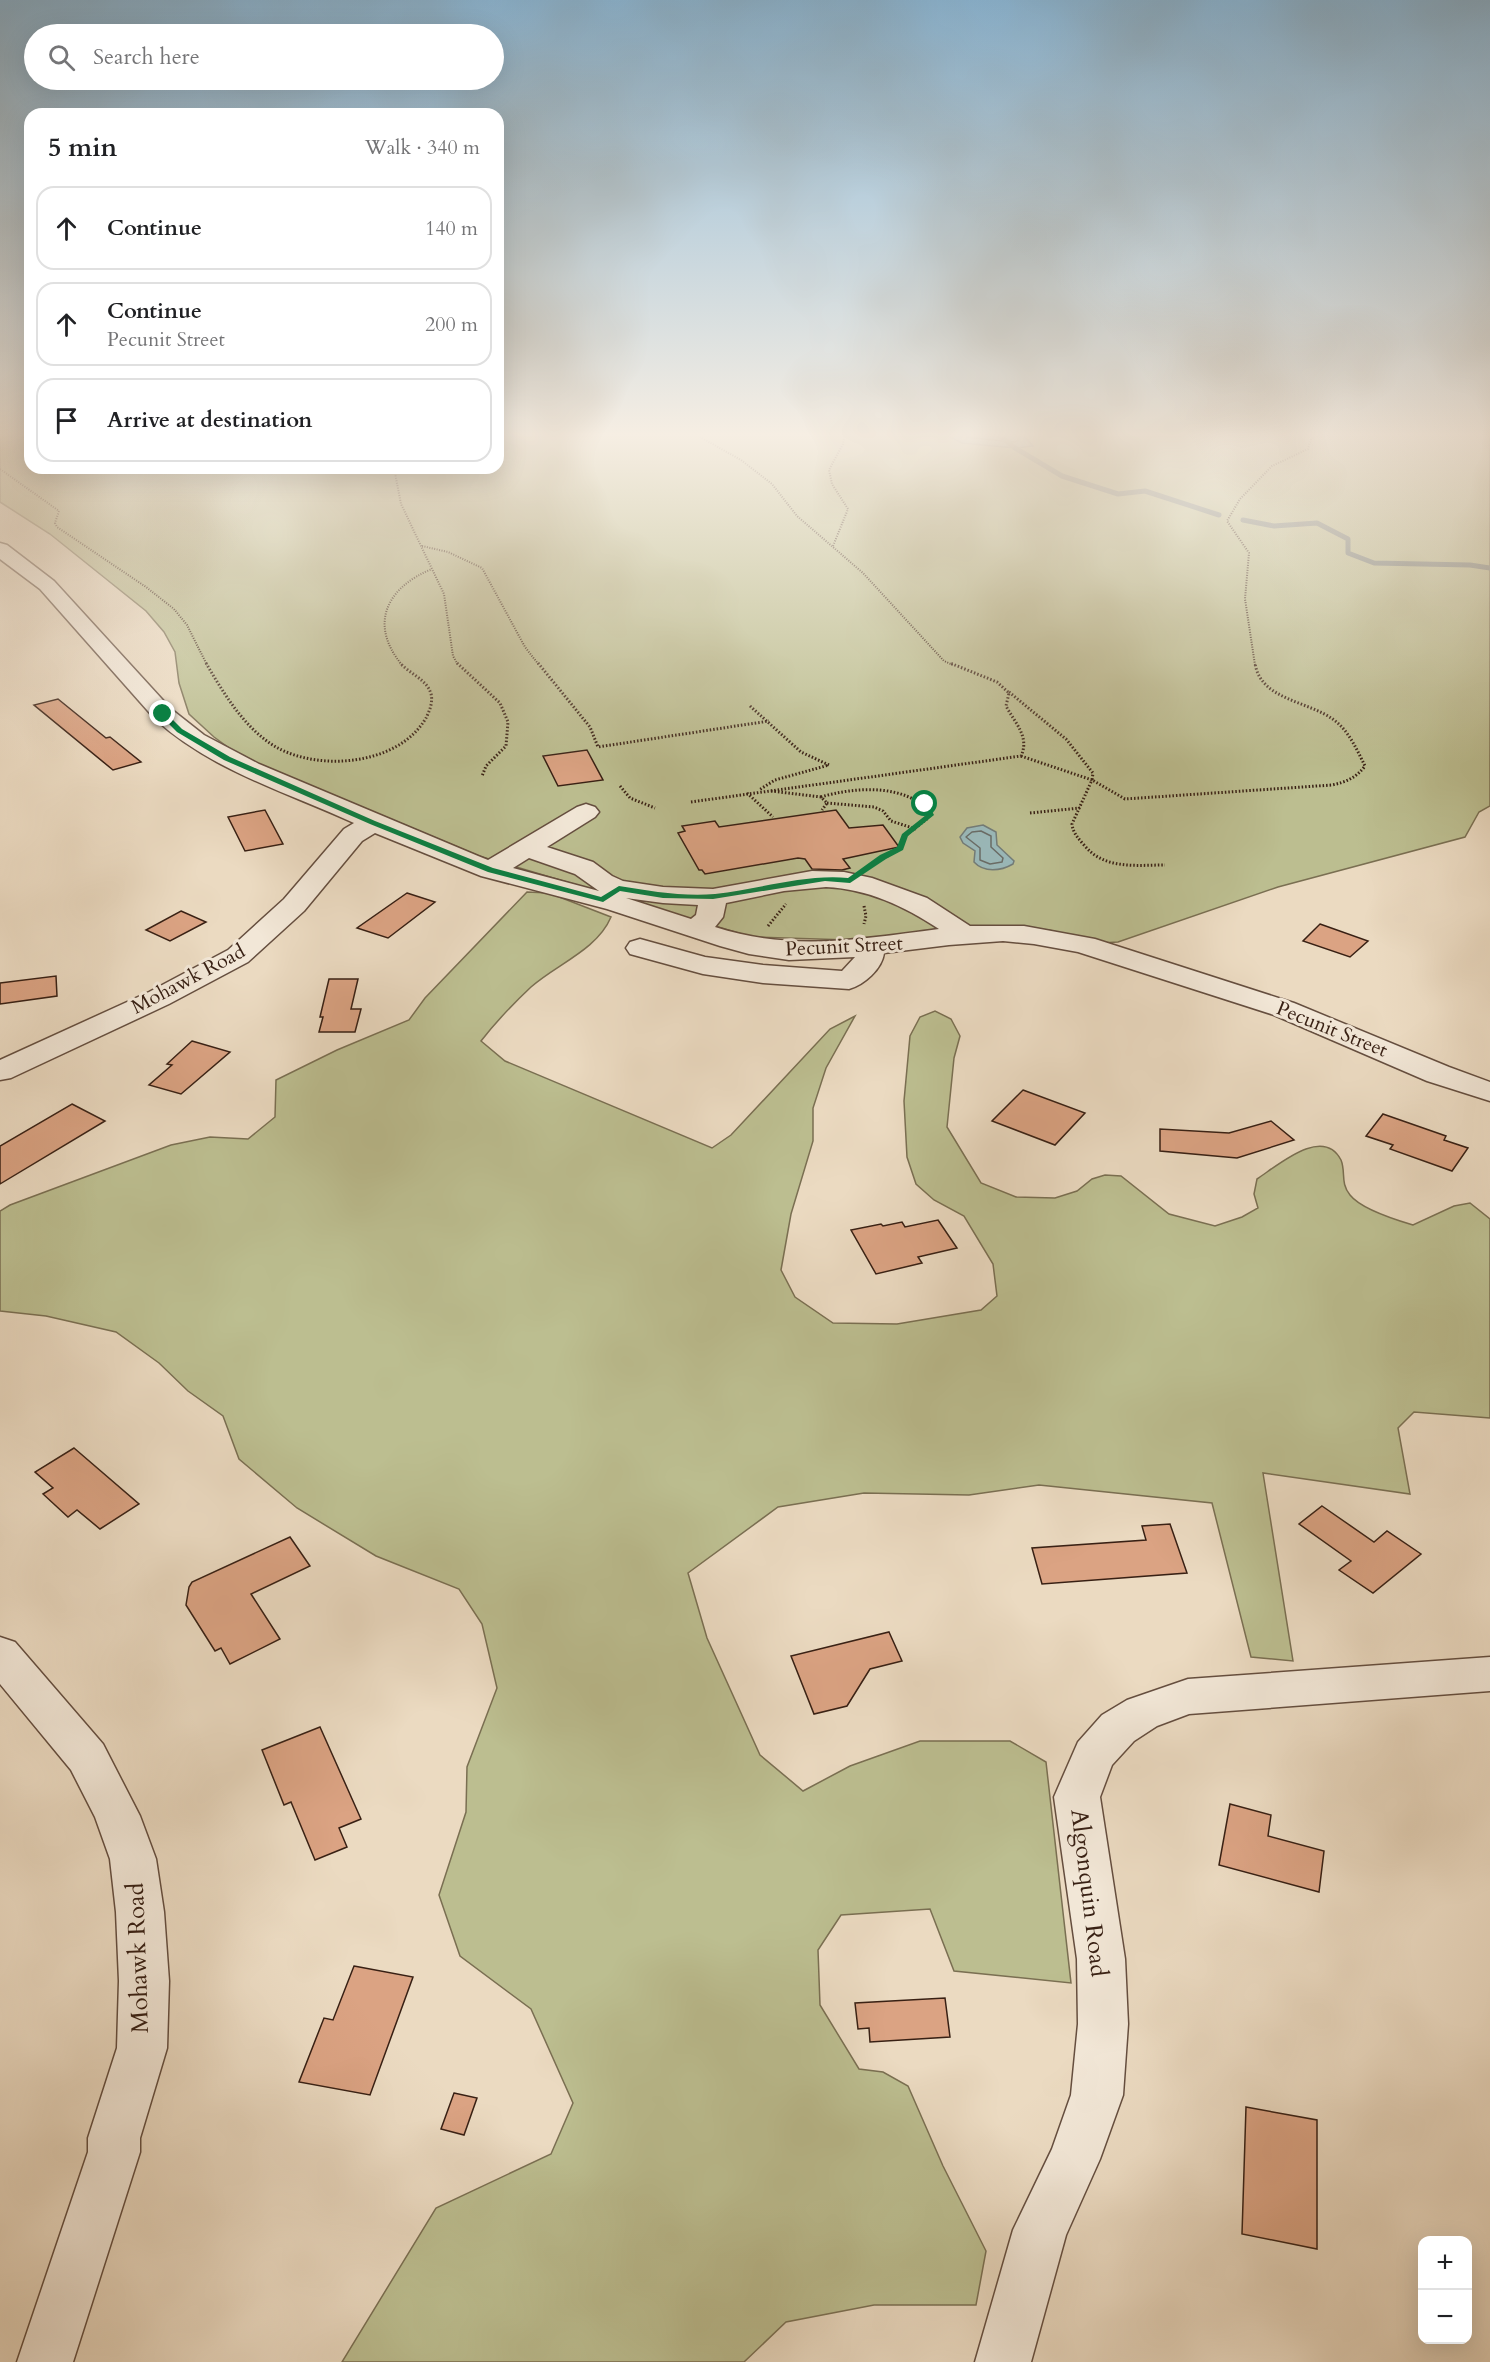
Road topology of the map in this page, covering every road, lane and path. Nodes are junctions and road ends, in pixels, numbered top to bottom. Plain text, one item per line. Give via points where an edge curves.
1 (80, 542) edge
2 (420, 542) edge
3 (828, 542) edge
4 (835, 542) edge
5 (1242, 542) edge
6 (422, 546) junction
7 (833, 546) junction
8 (0, 549) edge
9 (432, 569) junction
10 (1009, 692) junction
11 (750, 706) dead end
12 (769, 721) junction
13 (1021, 756) junction
14 (482, 776) dead end
15 (1092, 780) junction
16 (620, 786) dead end
17 (759, 791) junction
18 (747, 793) junction
19 (821, 797) junction
20 (692, 802) dead end
21 (827, 803) junction
22 (655, 808) dead end
23 (1080, 808) junction
24 (822, 810) dead end
25 (586, 812) dead end
26 (1030, 813) dead end
27 (773, 817) dead end
28 (373, 823) junction
29 (914, 829) junction
30 (525, 848) junction
31 (1165, 865) dead end
32 (490, 870) junction
33 (850, 881) junction
34 (797, 882) junction
35 (611, 894) junction
36 (713, 897) junction
37 (696, 930) junction
38 (964, 935) junction
39 (742, 944) junction
40 (640, 948) dead end
41 (866, 948) junction
42 (713, 967) junction
43 (0, 1071) edge
44 (1490, 1092) edge
45 (0, 1654) edge
46 (1490, 1674) edge
47 (45, 2362) edge
48 (1003, 2362) edge

1 - 9 path via 172,608 189,627 231,703 253,729 279,750 304,759 346,760 382,753 410,740 421,728 432,695 421,680 401,665 385,640 382,621 403,586
2 - 6 path
3 - 7 path
4 - 7 path
5 - 15 path via 1249,553 1245,599 1256,673 1260,680 1338,722 1365,766 1360,774 1332,785 1136,799 1121,798
6 - 9 path
6 - 12 path via 458,555 482,568 525,647 590,727 598,747
7 - 10 path via 944,661 998,682
8 - 28 street, Pecunit Street via 47,585 180,731 227,759
9 - 14 path via 447,602 453,656 459,667 500,703 507,717 506,747 486,766
10 - 13 path via 1006,706 1024,740
10 - 15 path via 1075,748 1093,773
11 - 12 path
12 - 17 path via 801,752 829,765 782,777 766,783
13 - 15 path
13 - 17 path
15 - 23 path
16 - 22 path via 634,801
17 - 18 path
17 - 19 path
18 - 20 path
18 - 27 path
19 - 21 path
19 - 29 path via 859,790 916,799 925,804 930,815
21 - 24 path
21 - 29 path via 874,807 891,821
23 - 26 path
23 - 31 path via 1074,817 1073,831 1089,851 1117,867
25 - 30 street
28 - 32 street, Pecunit Street
28 - 43 street, Mohawk Road via 353,835 275,925 238,956 159,998
29 - 33 path via 905,836 900,849
30 - 32 street
30 - 35 street via 584,868
32 - 35 street, Pecunit Street
33 - 34 street
33 - 38 street via 934,912
33 - 41 path via 846,886 865,908 861,936
34 - 36 street
34 - 39 path via 767,928 767,941
35 - 36 street
35 - 37 street, Pecunit Street
36 - 37 street via 709,917
37 - 39 street, Pecunit Street
38 - 41 street, Pecunit Street
38 - 44 street, Pecunit Street via 1020,934 1084,945 1284,1009
39 - 41 street, Pecunit Street via 806,951
39 - 42 street
40 - 42 street
41 - 42 street via 870,960 849,980
45 - 47 street, Mohawk Road via 87,1757 117,1816 133,1859 140,1912 144,1981 141,2048 114,2138 114,2152
46 - 48 street, Algonquin Road via 1188,1697 1142,1713 1118,1728 1094,1755 1077,1797 1101,1959 1103,2024 1096,2095 1074,2159 1040,2230

